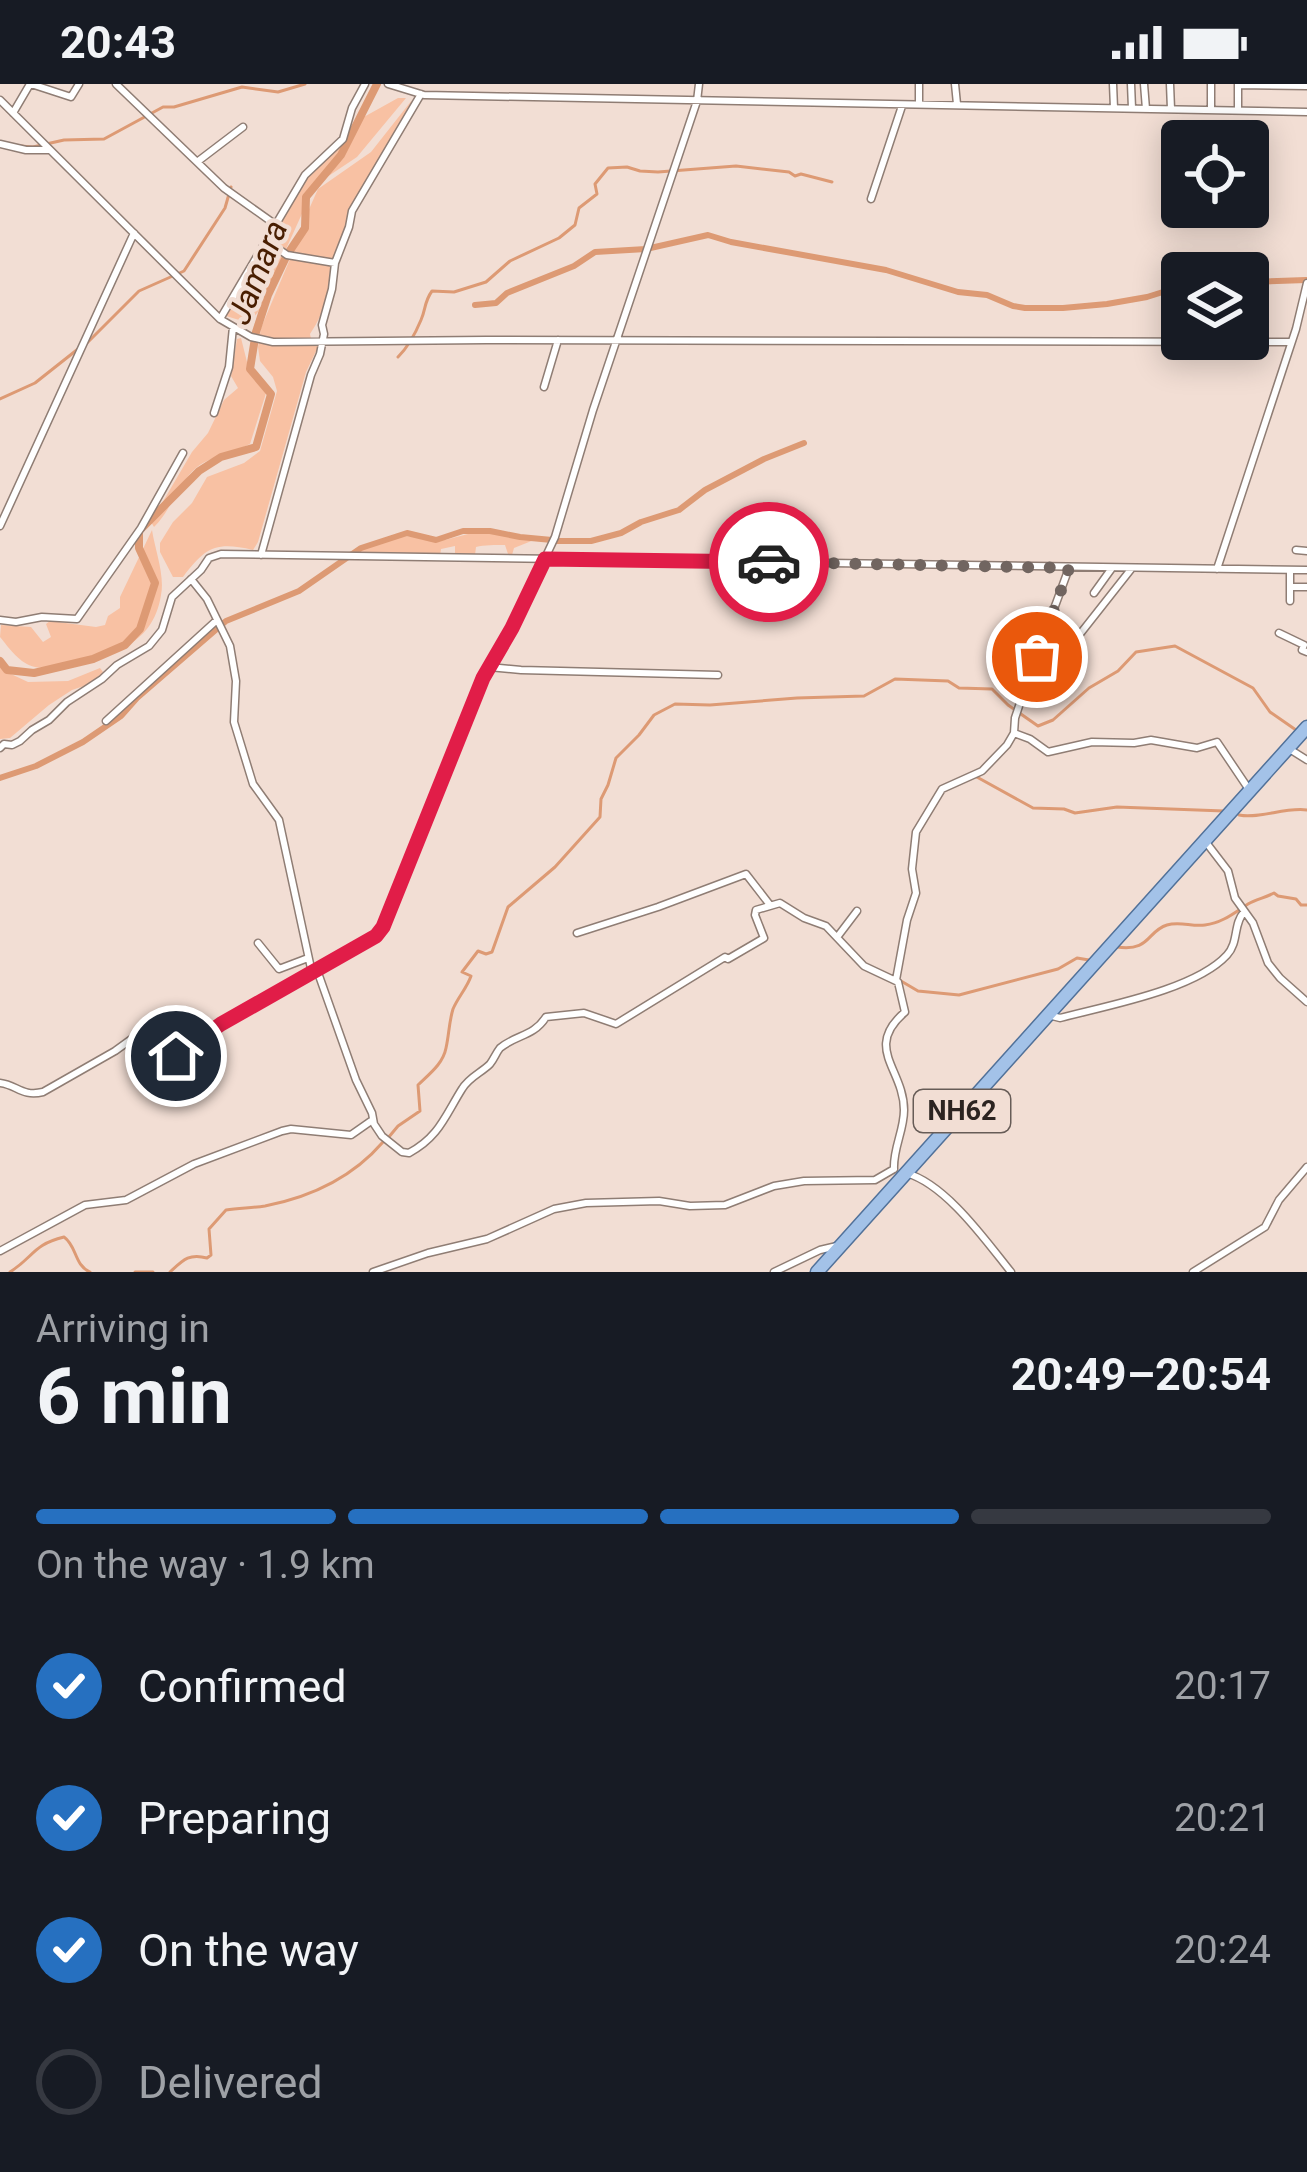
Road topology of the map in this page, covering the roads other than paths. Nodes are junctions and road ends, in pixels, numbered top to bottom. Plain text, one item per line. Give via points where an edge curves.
1 (31, 84) edge
2 (80, 84) edge
3 (116, 84) edge
4 (365, 84) edge
5 (388, 84) edge
6 (699, 84) edge
7 (919, 84) edge
8 (956, 84) edge
9 (1113, 84) edge
10 (1131, 84) edge
11 (1144, 84) edge
12 (1170, 84) edge
13 (1211, 84) edge
14 (1238, 85) edge
15 (1265, 85) edge
16 (1307, 86) edge
17 (421, 94) junction
18 (0, 100) edge
19 (697, 101) junction
20 (902, 106) junction
21 (919, 106) junction
22 (957, 106) junction
23 (1114, 108) junction
24 (1132, 108) junction
25 (1146, 109) junction
26 (1171, 109) junction
27 (1211, 110) junction
28 (1238, 110) junction
29 (1307, 112) edge
30 (13, 113) junction
31 (243, 127) dead end
32 (0, 144) edge
33 (50, 149) junction
34 (197, 162) junction
35 (872, 199) dead end
36 (276, 225) junction
37 (134, 233) junction
38 (264, 245) junction
39 (335, 263) junction
40 (1307, 283) edge
41 (1304, 302) edge
42 (220, 319) junction
43 (233, 327) junction
44 (1296, 328) junction
45 (1307, 329) edge
46 (323, 340) junction
47 (558, 340) junction
48 (617, 341) junction
49 (1291, 342) junction
50 (544, 387) dead end
51 (214, 413) dead end
52 (184, 453) dead end
53 (0, 526) edge
54 (1296, 550) dead end
55 (1307, 551) edge
56 (261, 554) junction
57 (545, 559) junction
58 (1069, 568) junction
59 (1112, 568) junction
60 (1132, 568) junction
61 (1217, 568) junction
62 (1307, 570) edge
63 (1290, 571) junction
64 (191, 579) junction
65 (1290, 586) junction
66 (1307, 587) edge
67 (1094, 593) dead end
68 (1290, 601) dead end
69 (0, 620) edge
70 (217, 620) junction
71 (1279, 633) dead end
72 (1080, 634) dead end
73 (1307, 652) edge
74 (489, 667) junction
75 (718, 675) dead end
76 (106, 721) dead end
77 (1304, 730) edge
78 (1014, 734) junction
79 (0, 748) edge
80 (1288, 748) junction
81 (1307, 760) edge
82 (1250, 791) junction
83 (1204, 841) junction
84 (770, 905) junction
85 (1243, 910) junction
86 (857, 911) dead end
87 (577, 933) dead end
88 (838, 936) junction
89 (258, 943) dead end
90 (308, 958) junction
91 (315, 971) junction
92 (896, 981) junction
93 (1307, 1002) edge
94 (1046, 1017) junction
95 (0, 1084) edge
96 (372, 1113) junction
97 (1307, 1167) edge
98 (901, 1171) junction
99 (841, 1246) junction
100 (0, 1251) edge
101 (373, 1272) edge
102 (775, 1272) edge
103 (817, 1272) edge
104 (1011, 1272) edge
105 (1193, 1272) edge

1 - 2 street via 71,97
1 - 30 street
3 - 34 street
4 - 36 street via 344,139 304,175
5 - 17 street
6 - 19 street
7 - 21 street
8 - 22 street
9 - 23 street
10 - 24 street
11 - 25 street
12 - 26 street
13 - 27 street
14 - 15 street
14 - 28 street
15 - 16 street
17 - 19 street
17 - 39 street via 352,211
18 - 30 street
19 - 20 street
19 - 48 street
20 - 21 street
20 - 35 street
21 - 22 street
22 - 23 street
23 - 24 street
24 - 25 street
25 - 26 street
26 - 27 street
27 - 28 street
28 - 29 street
30 - 33 street
31 - 34 street
32 - 33 street
33 - 37 street
34 - 36 street
36 - 38 street
37 - 42 street
37 - 53 street
38 - 39 street
38 - 42 street
39 - 46 street
40 - 41 street
41 - 44 street
42 - 43 street
43 - 46 street via 273,342
43 - 51 street
44 - 45 street
44 - 49 street
46 - 47 street
46 - 56 street
47 - 48 street
47 - 50 street
48 - 49 street
48 - 57 street
49 - 61 street
52 - 69 street via 77,619
54 - 55 street
56 - 57 street
56 - 64 street via 208,558
57 - 58 street
57 - 74 street
58 - 59 street
58 - 78 street
59 - 60 street
59 - 67 street
60 - 61 street
60 - 72 street
61 - 63 street
62 - 63 street
63 - 65 street
64 - 70 street
64 - 79 street via 172,597 149,646
65 - 66 street
65 - 68 street
70 - 76 street
70 - 90 street via 233,660 234,722 253,784 279,820
71 - 73 street
74 - 75 street
74 - 91 street via 383,927
77 - 80 main road, NH62
78 - 82 street via 1048,752 1092,742 1217,742
78 - 92 street via 982,771 942,789 916,832 916,893
80 - 81 street
80 - 82 main road, NH62
82 - 83 main road, NH62
83 - 85 street via 1228,871
83 - 94 main road, NH62
84 - 87 street via 746,874
84 - 88 street via 780,902
84 - 96 street via 755,916 764,938 616,1024 584,1013 554,1015 502,1047 412,1152 382,1136
85 - 93 street via 1268,963
85 - 94 street via 1228,954 1205,970 1130,1002
86 - 88 street
88 - 92 street via 864,966
89 - 90 street via 279,969
90 - 91 street
91 - 95 street via 176,1056 144,1030 43,1092
91 - 96 street
92 - 98 street via 905,1012 885,1054 904,1104 893,1156
94 - 98 main road, NH62
96 - 100 street via 351,1135 291,1129 213,1157 127,1200 85,1205
97 - 105 street via 1265,1227
98 - 99 main road, NH62
98 - 101 street via 775,1186 724,1205 554,1209 487,1239
98 - 104 street via 928,1182
99 - 102 street
99 - 103 main road, NH62

